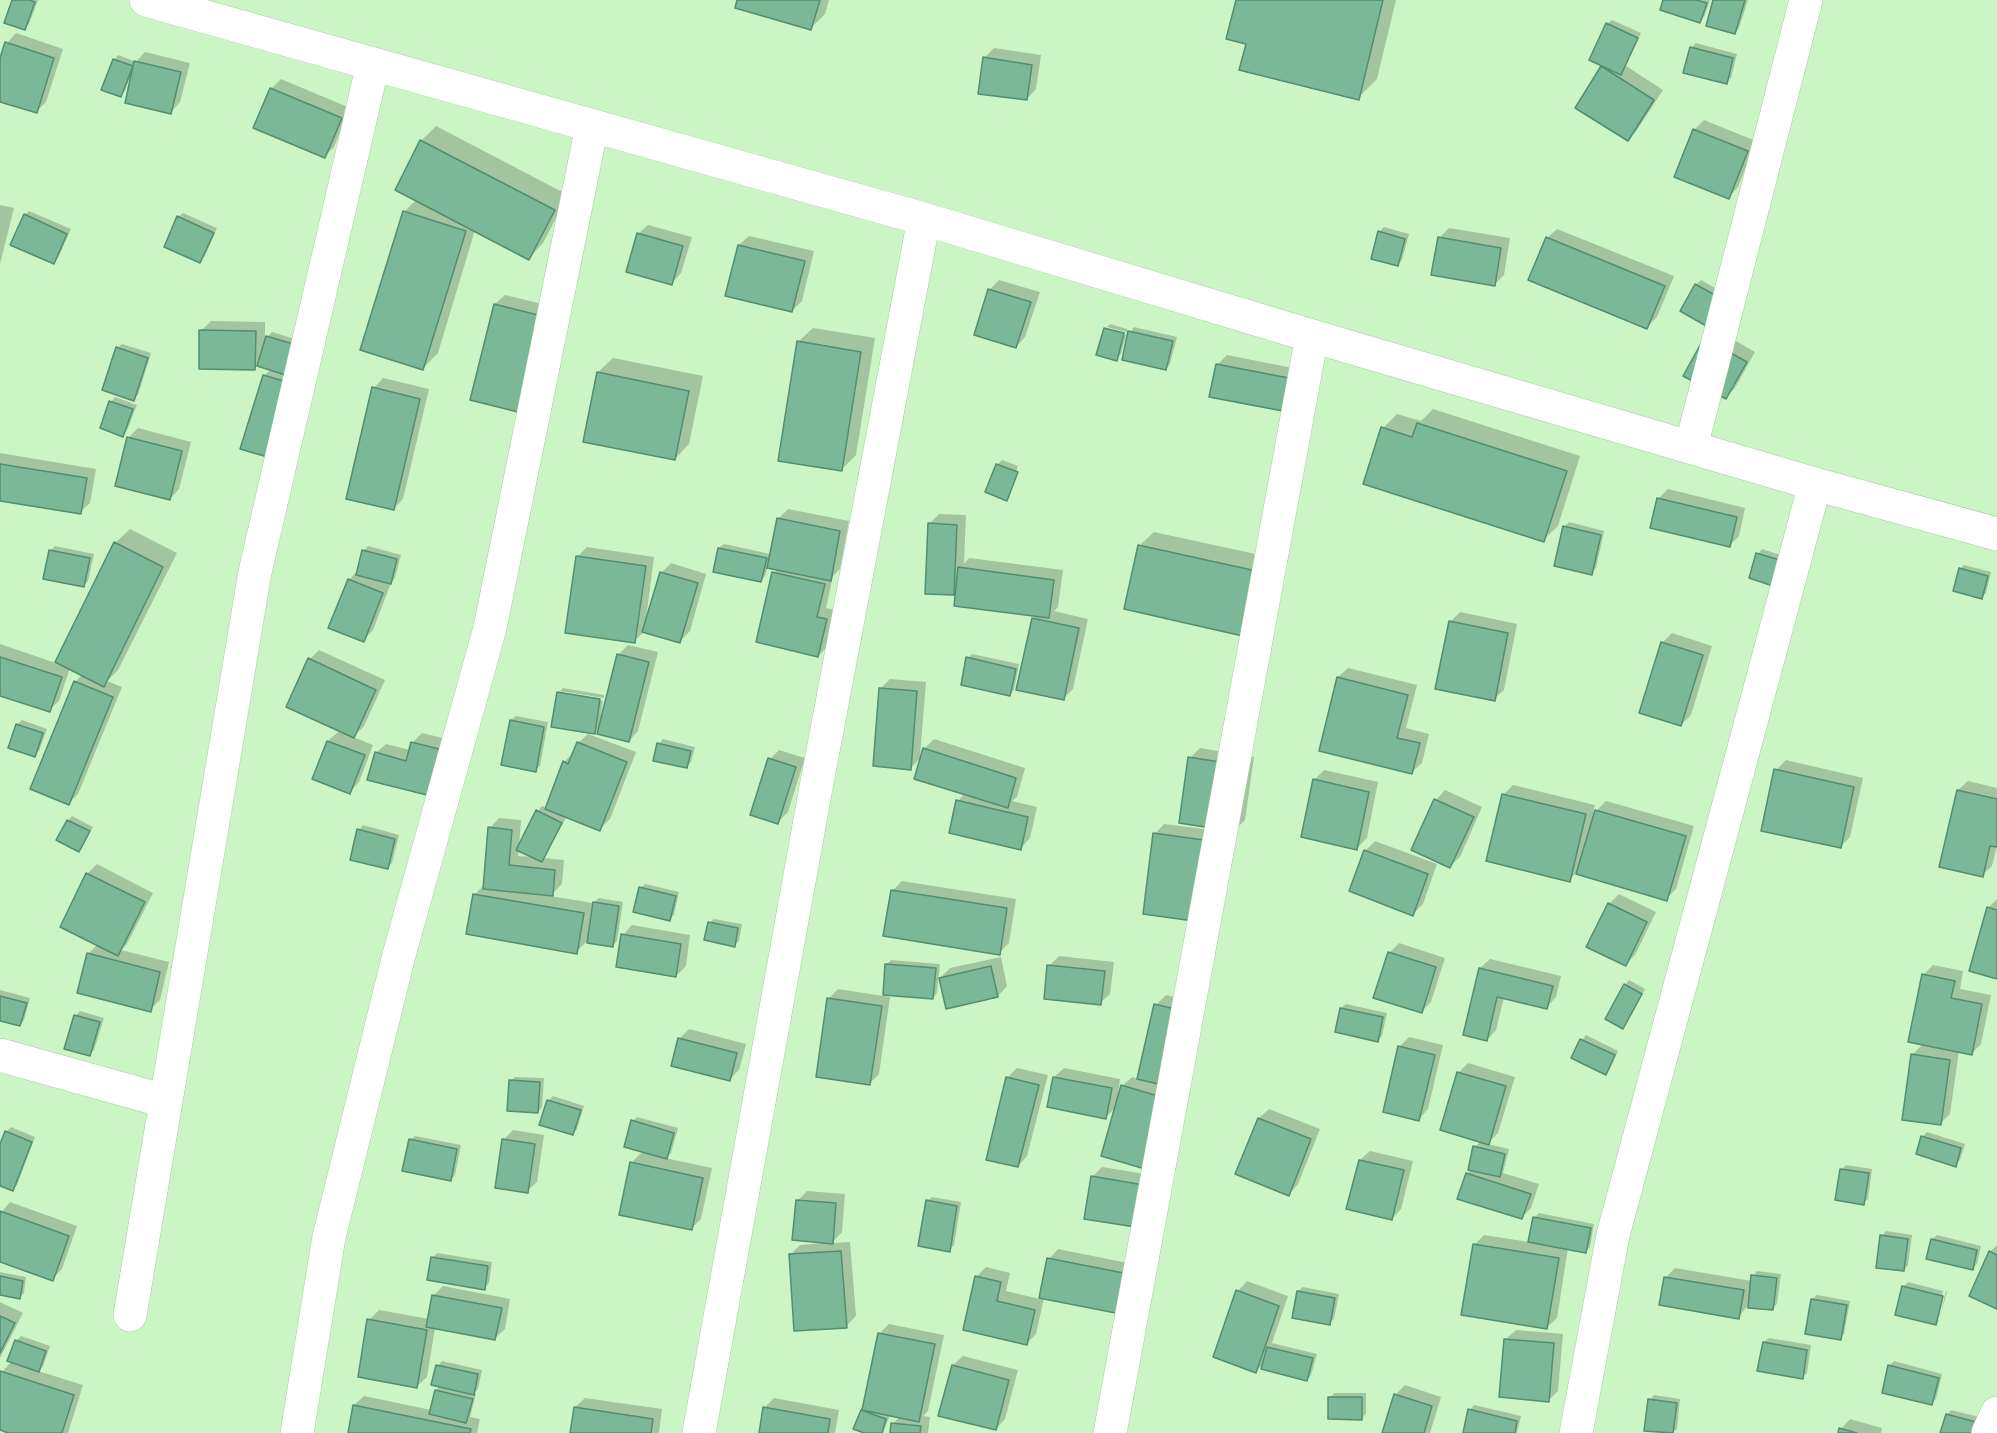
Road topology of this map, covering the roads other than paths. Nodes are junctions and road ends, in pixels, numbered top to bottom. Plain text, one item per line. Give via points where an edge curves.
1 (146, 0) edge
2 (1806, 0) edge
3 (373, 64) junction
4 (592, 126) junction
5 (924, 219) junction
6 (1312, 336) junction
7 (1691, 447) junction
8 (1815, 484) junction
9 (1997, 534) edge
10 (0, 1055) edge
11 (165, 1101) junction
12 (130, 1315) dead end
13 (1997, 1413) edge
14 (297, 1433) edge
15 (699, 1433) edge
16 (1110, 1433) edge
17 (1576, 1433) edge
18 (1988, 1433) edge

1 - 3 street
2 - 7 street
3 - 4 street
3 - 11 street via 255,572
4 - 5 street
4 - 14 street via 490,628 399,955 329,1237
5 - 6 street
5 - 15 street via 814,793
6 - 7 street
6 - 16 street
7 - 8 street
8 - 9 street
8 - 17 street via 1613,1235
10 - 11 street
11 - 12 street
13 - 18 street

